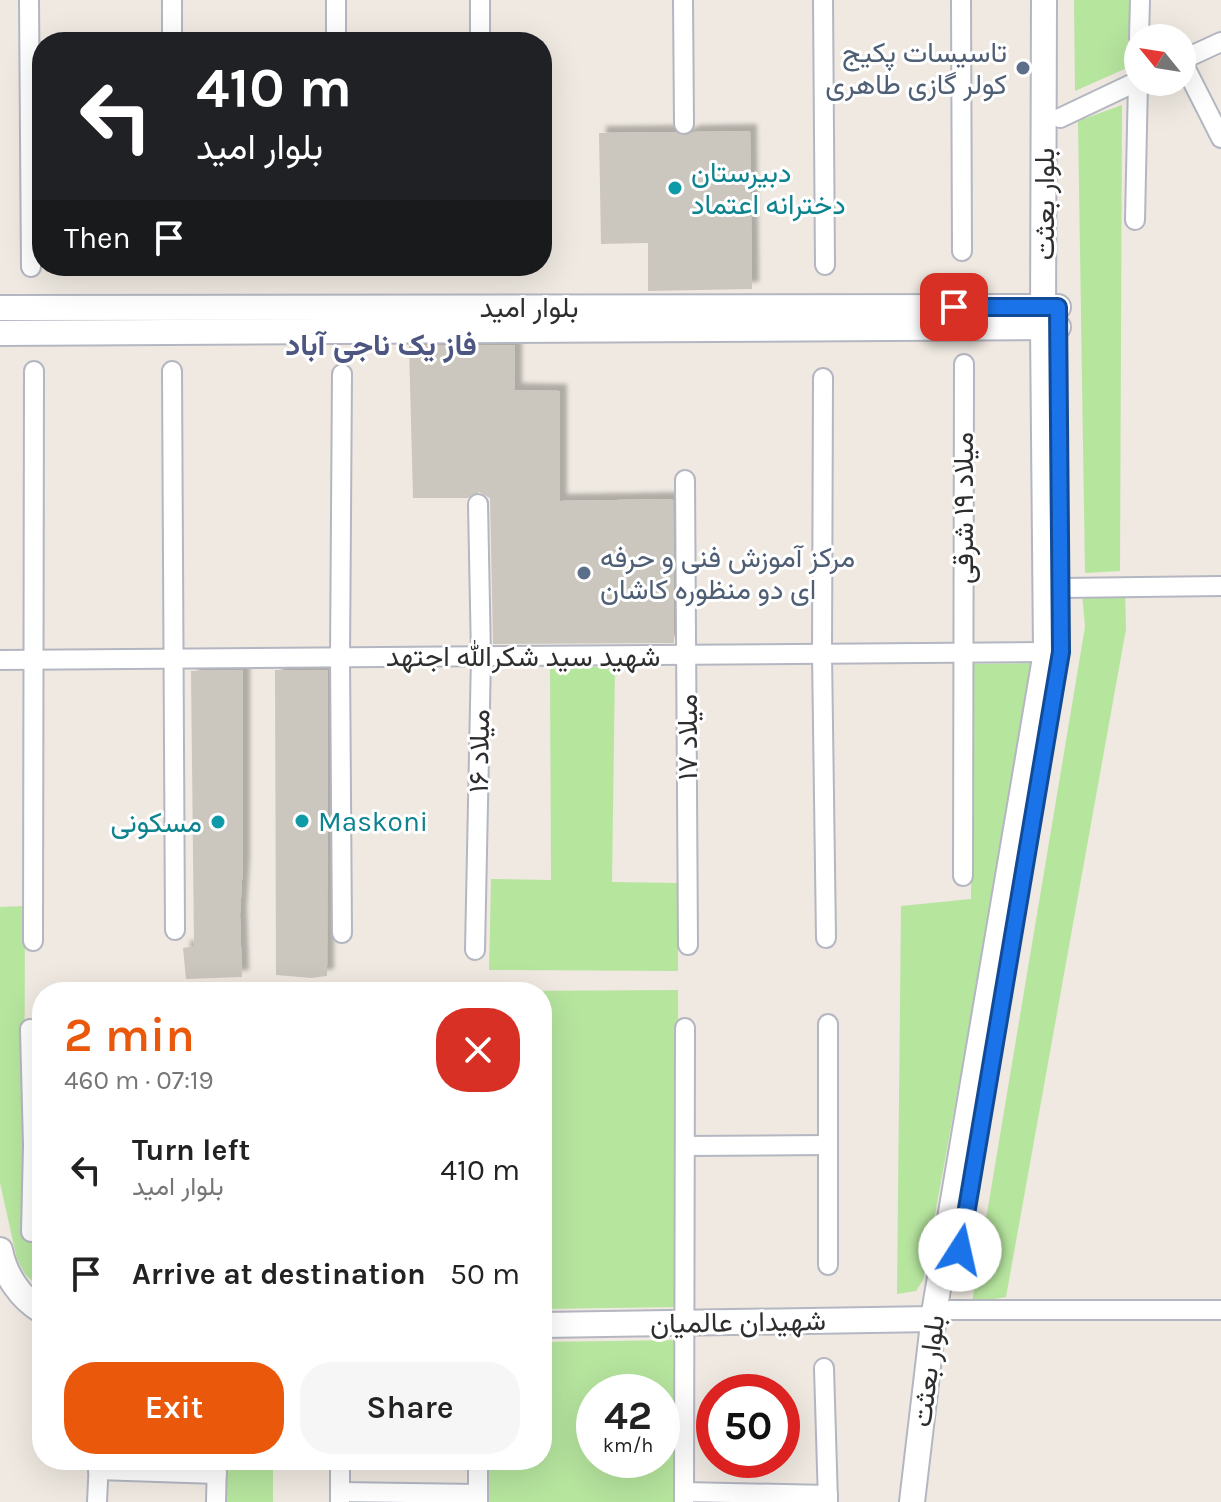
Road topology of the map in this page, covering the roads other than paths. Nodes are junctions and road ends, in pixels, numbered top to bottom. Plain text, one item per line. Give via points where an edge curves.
1 (29, 0) edge
2 (172, 0) edge
3 (336, 0) edge
4 (480, 0) edge
5 (683, 0) edge
6 (823, 0) edge
7 (961, 0) edge
8 (1044, 0) edge
9 (1059, 0) edge
10 (1140, 0) edge
11 (1139, 24) edge
12 (172, 32) edge
13 (336, 32) edge
14 (480, 32) edge
15 (1221, 42) edge
16 (1196, 54) edge
17 (1124, 88) edge
18 (1196, 88) edge
19 (1138, 96) edge
20 (1060, 118) junction
21 (684, 124) dead end
22 (1221, 138) edge
23 (1135, 220) dead end
24 (962, 251) dead end
25 (825, 265) dead end
26 (31, 267) dead end
27 (0, 308) edge
28 (1051, 317) junction
29 (539, 318) junction
30 (0, 333) edge
31 (964, 364) dead end
32 (34, 371) dead end
33 (172, 371) dead end
34 (342, 374) dead end
35 (823, 378) dead end
36 (685, 480) dead end
37 (478, 504) dead end
38 (1221, 586) edge
39 (1061, 588) junction
40 (1046, 652) junction
41 (962, 653) junction
42 (822, 654) junction
43 (686, 655) junction
44 (481, 656) junction
45 (340, 658) junction
46 (173, 659) junction
47 (0, 660) edge
48 (34, 660) junction
49 (963, 876) dead end
50 (175, 930) dead end
51 (342, 933) dead end
52 (826, 938) dead end
53 (33, 941) dead end
54 (688, 945) dead end
55 (475, 950) dead end
56 (828, 1024) dead end
57 (685, 1028) dead end
58 (30, 1029) dead end
59 (32, 1062) edge
60 (828, 1145) junction
61 (685, 1146) junction
62 (32, 1218) edge
63 (31, 1232) dead end
64 (1, 1261) edge
65 (828, 1265) dead end
66 (32, 1305) edge
67 (1221, 1310) edge
68 (942, 1314) junction
69 (686, 1323) junction
70 (552, 1325) edge
71 (824, 1368) dead end
72 (99, 1470) edge
73 (217, 1470) edge
74 (340, 1470) edge
75 (478, 1470) edge
76 (340, 1497) edge
77 (684, 1497) edge
78 (478, 1498) edge
79 (828, 1498) edge
80 (97, 1502) edge
81 (216, 1502) edge
82 (912, 1502) edge
83 (927, 1502) edge

1 - 26 street
2 - 12 street
3 - 13 street
4 - 14 street
5 - 21 street
6 - 25 street
7 - 24 street
8 - 28 main road, بلوار بعثت
9 - 20 main road, بلوار بعثت
10 - 11 street
15 - 16 street
17 - 20 street
18 - 22 street
19 - 23 street
20 - 28 main road, بلوار بعثت
27 - 29 main road, بلوار امید
28 - 29 main road, بلوار امید
28 - 39 main road, بلوار بعثت
28 - 40 main road, بلوار بعثت
29 - 30 main road, بلوار امید
31 - 41 street, میلاد ۱۹ شرقی
32 - 48 street
33 - 46 street
34 - 45 street
35 - 42 street
36 - 43 street, میلاد ۱۷
37 - 44 street, میلاد ۱۶
38 - 39 street
39 - 68 main road, بلوار بعثت via 1061,652
40 - 41 street, شهید سید شکرالله اجتهد
40 - 68 main road, بلوار بعثت
41 - 42 street, شهید سید شکرالله اجتهد
41 - 49 street, میلاد ۱۹ شرقی
42 - 43 street, شهید سید شکرالله اجتهد
42 - 52 street
43 - 44 street, شهید سید شکرالله اجتهد
43 - 54 street, میلاد ۱۷
44 - 45 street, شهید سید شکرالله اجتهد
44 - 55 street, میلاد ۱۶
45 - 46 street, شهید سید شکرالله اجتهد
45 - 51 street
46 - 48 street, شهید سید شکرالله اجتهد
46 - 50 street
47 - 48 street, شهید سید شکرالله اجتهد
48 - 53 street
56 - 60 street
57 - 61 street
58 - 59 street
60 - 61 street
60 - 65 street
61 - 69 street
62 - 63 street
64 - 66 main road
67 - 68 street
68 - 69 main road, شهیدان عالمیان
68 - 82 main road, بلوار بعثت
68 - 83 main road, بلوار بعثت
69 - 70 main road, شهیدان عالمیان
69 - 77 street
71 - 79 street
72 - 80 street
73 - 81 street
74 - 76 street
75 - 78 street
76 - 78 street
77 - 79 street

